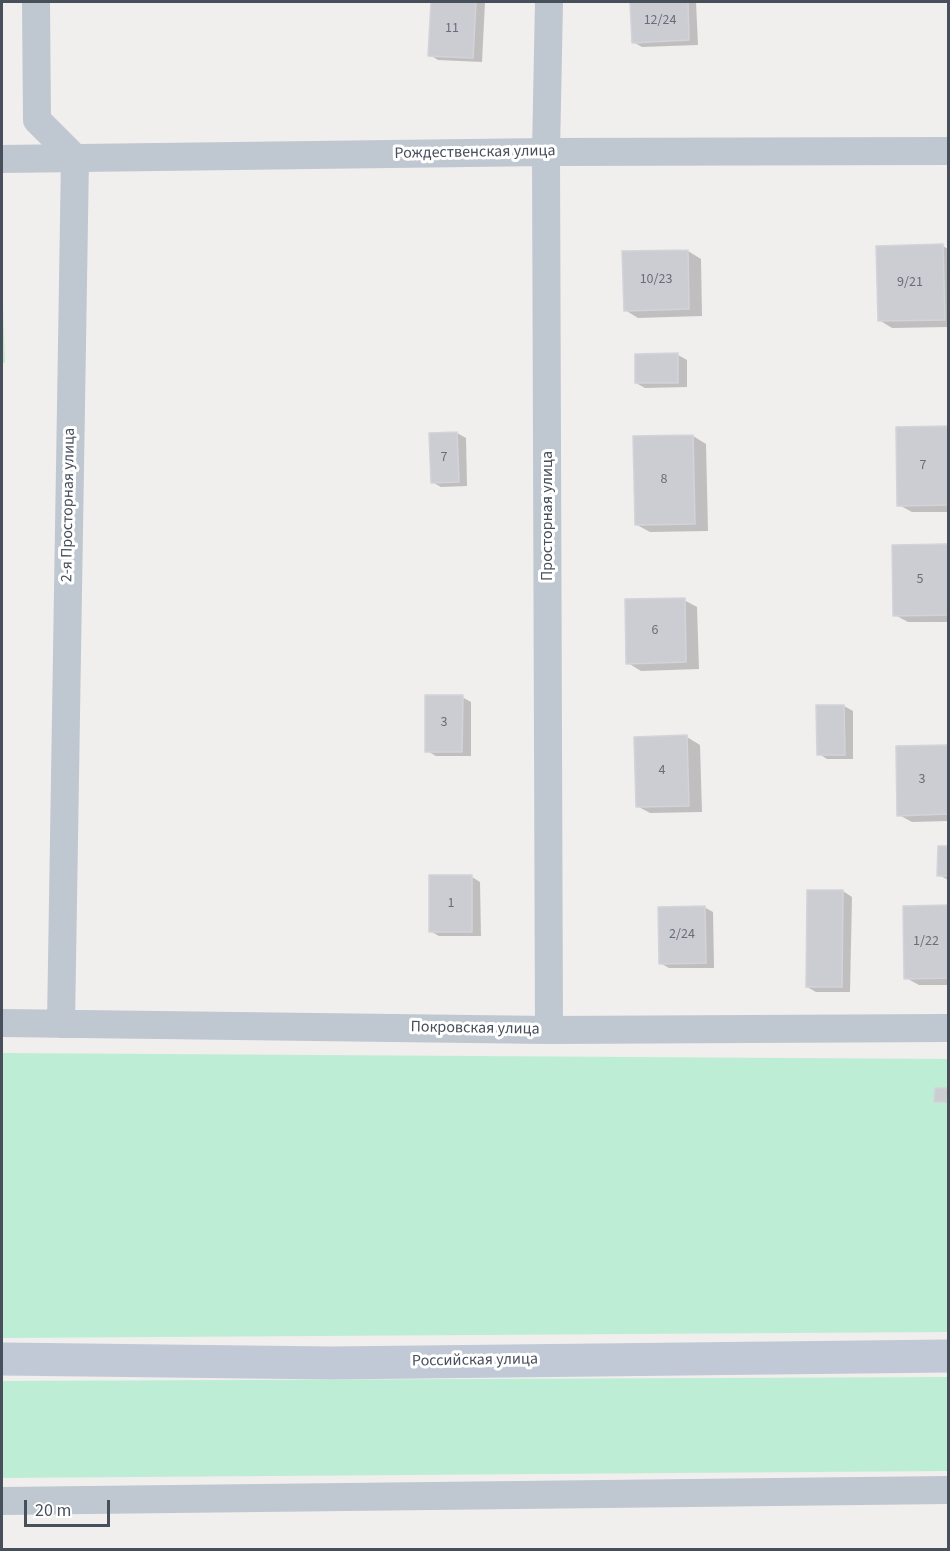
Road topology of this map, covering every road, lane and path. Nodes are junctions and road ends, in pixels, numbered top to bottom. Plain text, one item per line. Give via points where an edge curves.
1 (36, 2) edge
2 (549, 2) edge
3 (948, 151) edge
4 (546, 152) junction
5 (75, 158) junction
6 (2, 159) edge
7 (2, 1023) edge
8 (61, 1024) junction
9 (948, 1028) edge
10 (549, 1030) junction
11 (948, 1356) edge
12 (2, 1359) edge
13 (948, 1490) edge
14 (2, 1501) edge

1 - 5 street via 37,120
2 - 4 street, Просторная улица
3 - 4 street, Рождественская улица
4 - 5 street, Рождественская улица
4 - 10 street, Просторная улица
5 - 6 street, Рождественская улица
5 - 8 street, 2-я Просторная улица
7 - 8 street, Покровская улица
8 - 10 street, Покровская улица
9 - 10 street, Покровская улица
11 - 12 main road, Российская улица via 332,1363
13 - 14 street

